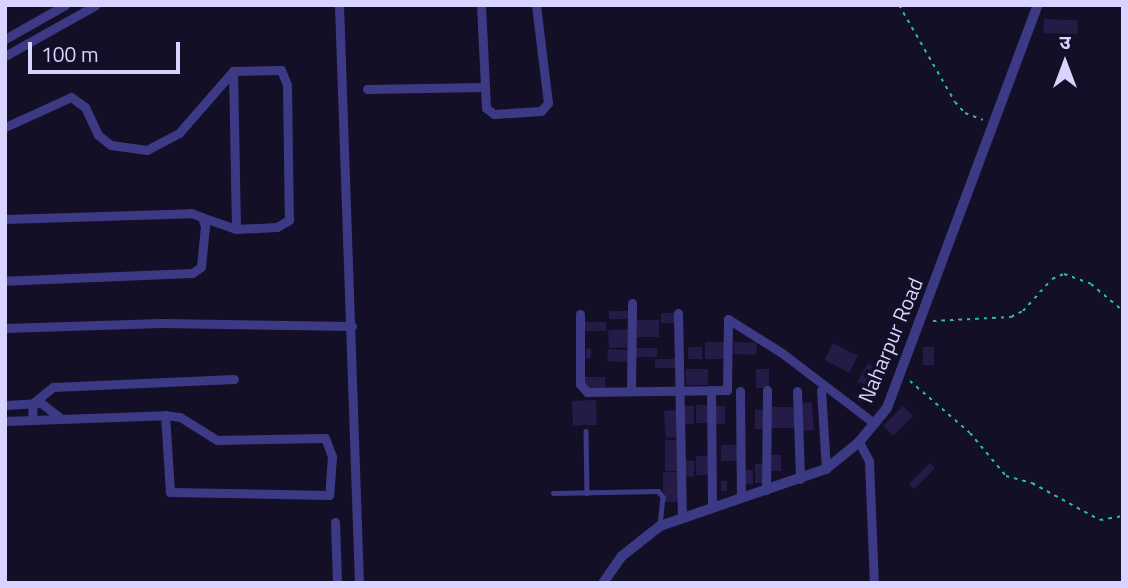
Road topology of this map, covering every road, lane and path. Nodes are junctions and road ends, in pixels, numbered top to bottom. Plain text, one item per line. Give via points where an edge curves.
1 (65, 5) edge
2 (96, 5) edge
3 (339, 5) edge
4 (481, 5) edge
5 (536, 5) edge
6 (899, 5) edge
7 (1038, 5) edge
8 (5, 39) edge
9 (5, 56) edge
10 (233, 71) junction
11 (484, 86) junction
12 (367, 89) dead end
13 (994, 124) junction
14 (5, 127) edge
15 (202, 217) junction
16 (5, 219) edge
17 (236, 229) junction
18 (5, 281) edge
19 (632, 303) dead end
20 (1123, 311) edge
21 (678, 313) dead end
22 (580, 314) dead end
23 (921, 320) junction
24 (352, 326) junction
25 (5, 328) edge
26 (901, 374) junction
27 (233, 379) dead end
28 (711, 390) junction
29 (768, 390) dead end
30 (821, 390) dead end
31 (631, 391) junction
32 (680, 391) junction
33 (740, 391) dead end
34 (797, 391) dead end
35 (33, 403) junction
36 (5, 405) edge
37 (165, 415) junction
38 (60, 417) junction
39 (32, 420) junction
40 (5, 421) edge
41 (874, 423) junction
42 (586, 431) dead end
43 (859, 442) junction
44 (826, 468) junction
45 (800, 479) junction
46 (766, 490) junction
47 (587, 493) junction
48 (553, 494) dead end
49 (741, 497) junction
50 (712, 505) junction
51 (682, 514) junction
52 (1123, 516) edge
53 (335, 522) dead end
54 (660, 526) junction
55 (337, 583) edge
56 (359, 583) edge
57 (603, 583) edge
58 (874, 583) edge

1 - 8 street
2 - 9 street
3 - 24 street
4 - 11 street
5 - 11 street via 545,108 489,113
6 - 13 path via 955,102 965,113
7 - 13 street, Naharpur Road
10 - 14 street via 180,133 147,150 111,145 99,135 85,107 71,97
10 - 17 street
10 - 17 street via 275,67 285,75 290,214 285,225
11 - 12 street
13 - 23 street, Naharpur Road
15 - 16 street via 191,213
15 - 17 street
15 - 18 street via 198,271
19 - 31 street
20 - 23 path via 1091,284 1065,274 1052,279 1023,311 1011,317
21 - 32 street
22 - 31 street via 583,392
23 - 26 street, Naharpur Road
24 - 25 street via 162,323
24 - 56 street
26 - 41 street, Naharpur Road via 887,408
26 - 52 path via 970,433 1006,476 1032,483 1100,520
27 - 35 street via 67,384 42,392
28 - 32 street
28 - 41 street via 727,390 728,319 782,353
28 - 50 street
29 - 46 street
30 - 44 street
31 - 32 street
32 - 51 street
33 - 49 street
34 - 45 street
35 - 36 street
35 - 38 street via 47,405
35 - 39 street
37 - 37 street via 180,417 217,440 325,438 332,456 329,495 170,492
37 - 38 street
38 - 39 street
39 - 40 street
41 - 43 street, Naharpur Road
42 - 47 lane
43 - 44 street, Naharpur Road
43 - 58 street via 869,461
44 - 45 street, Naharpur Road
45 - 46 street, Naharpur Road
46 - 49 street, Naharpur Road
47 - 48 lane
47 - 54 lane via 658,491 663,498
49 - 50 street, Naharpur Road
50 - 51 street, Naharpur Road
51 - 54 street, Naharpur Road
53 - 55 street
54 - 57 street, Naharpur Road via 622,556

